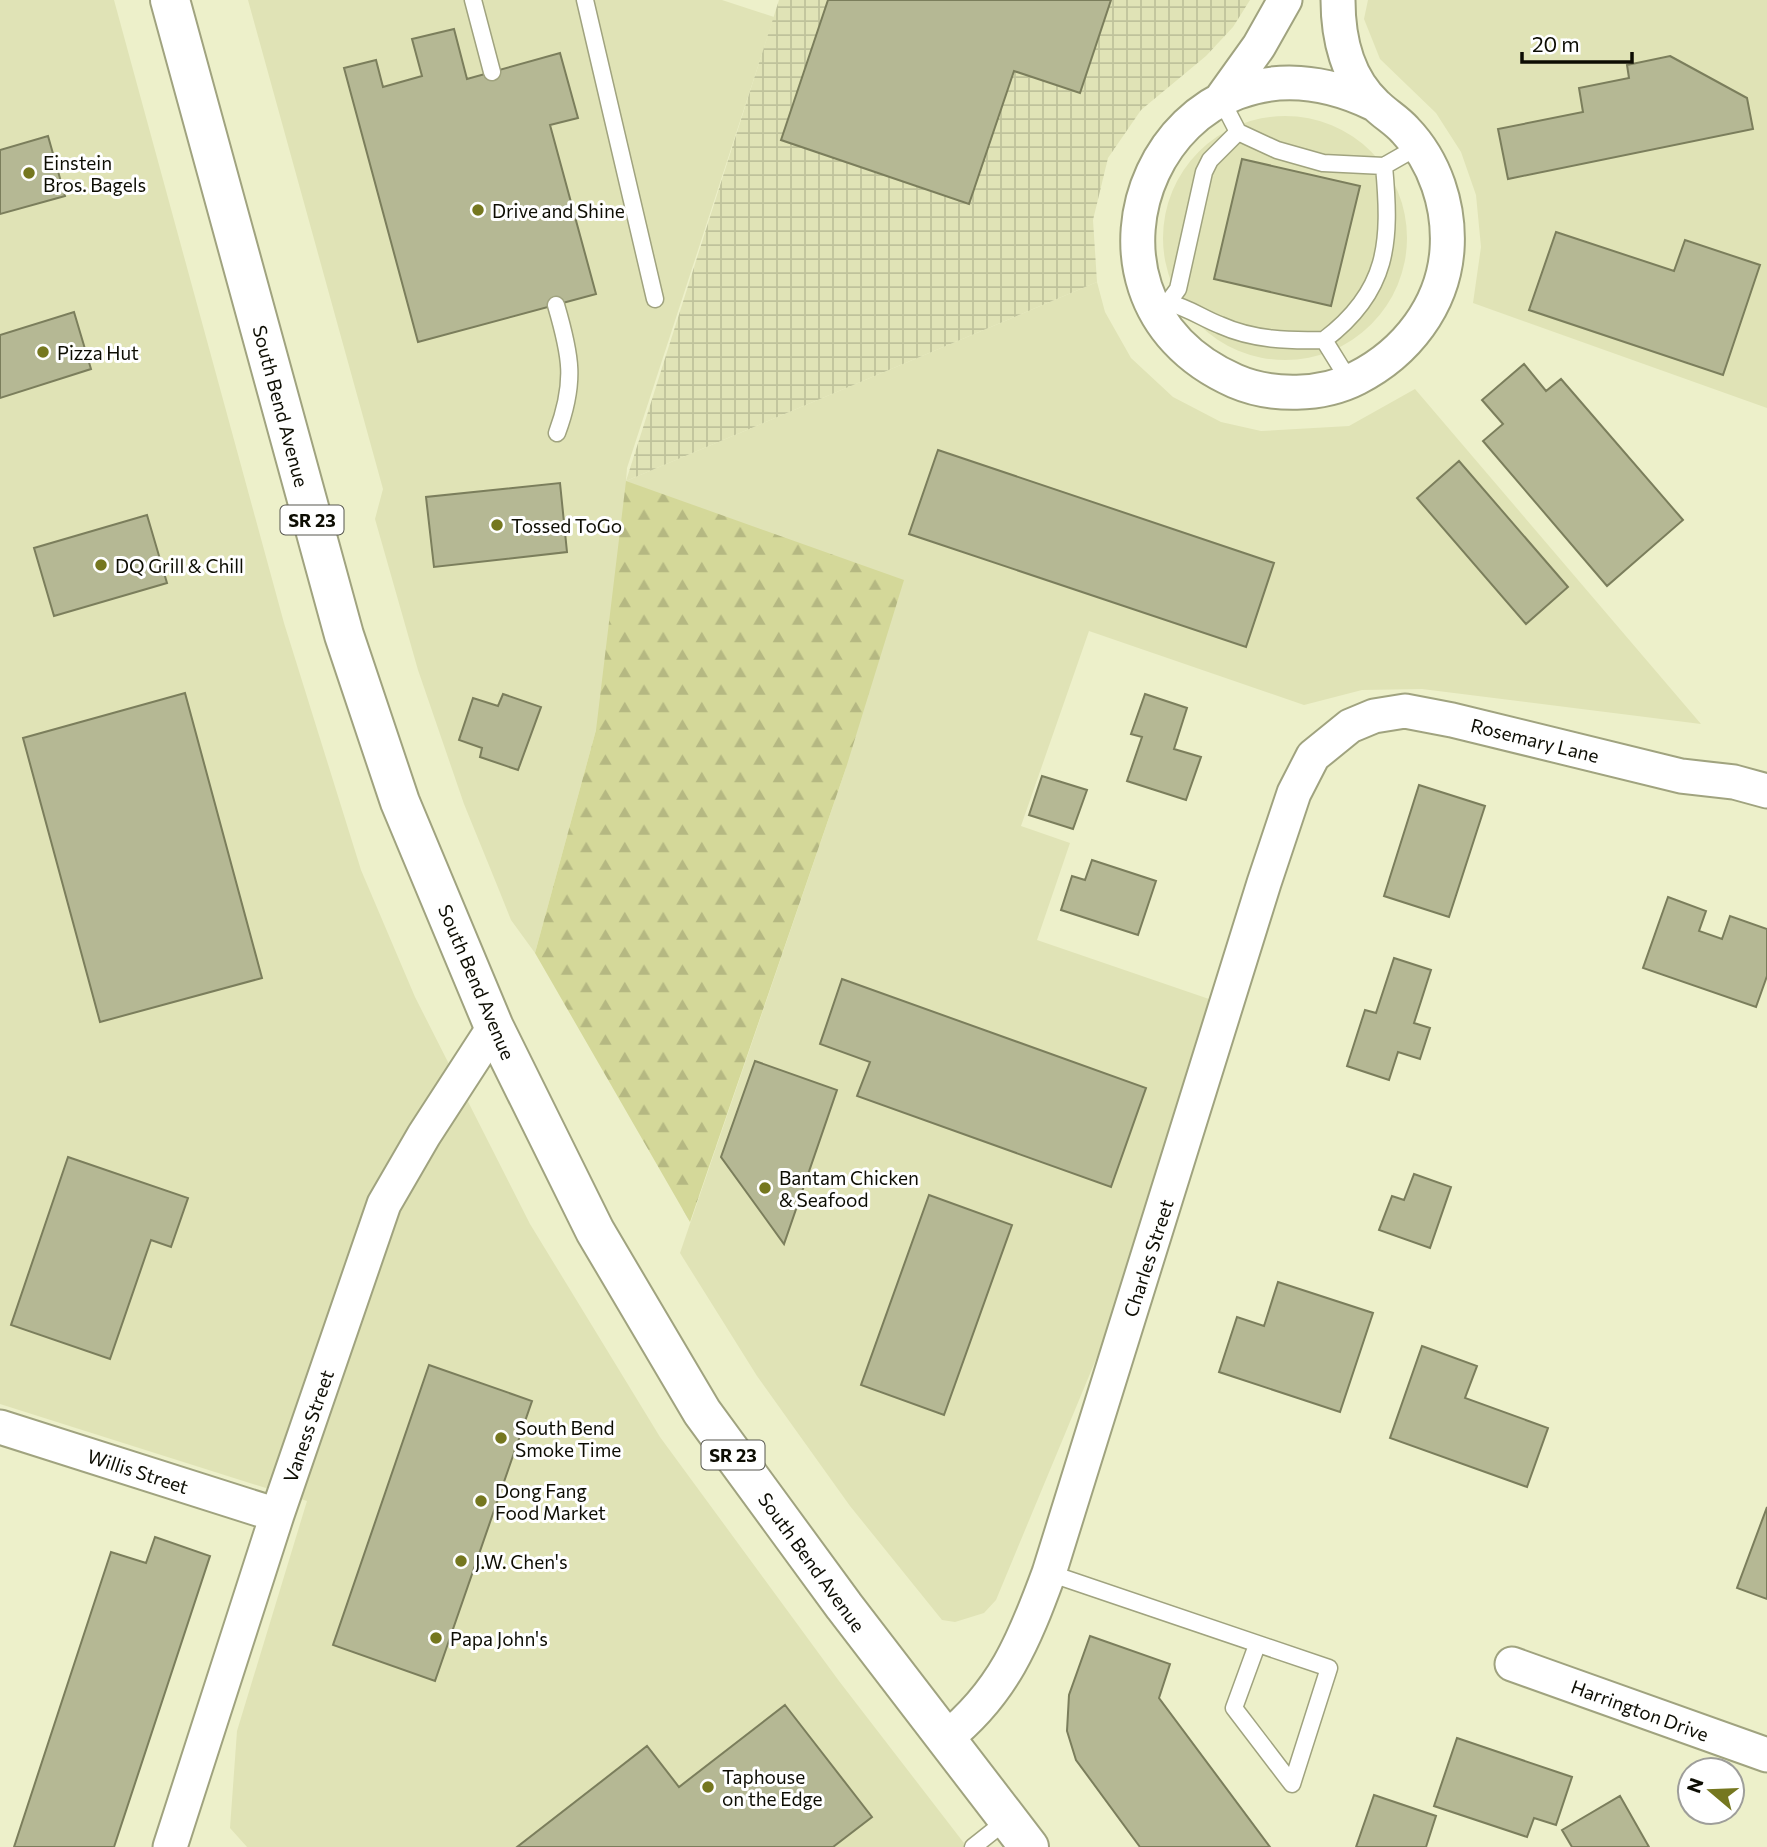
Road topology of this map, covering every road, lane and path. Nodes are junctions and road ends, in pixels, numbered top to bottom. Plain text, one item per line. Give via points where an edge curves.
1 (170, 0) edge
2 (473, 0) edge
3 (585, 0) edge
4 (1285, 0) edge
5 (1338, 0) edge
6 (492, 72) dead end
7 (1221, 99) junction
8 (1374, 104) junction
9 (1238, 132) junction
10 (1419, 146) junction
11 (1384, 166) junction
12 (655, 299) dead end
13 (556, 305) dead end
14 (1163, 309) junction
15 (1324, 340) junction
16 (1350, 382) junction
17 (557, 433) dead end
18 (1313, 756) joint
19 (1767, 791) edge
20 (494, 1027) junction
21 (0, 1427) edge
22 (277, 1515) junction
23 (1049, 1573) junction
24 (1257, 1645) junction
25 (1512, 1664) dead end
26 (945, 1740) junction
27 (1767, 1755) edge
28 (1018, 1834) edge
29 (170, 1847) edge
30 (972, 1847) edge

1 - 20 main road, South Bend Avenue / SR 23 via 344,635 400,802
2 - 6 lane
3 - 12 lane
4 - 7 street
5 - 8 street via 1345,56
7 - 8 street via 1258,86 1298,81 1325,85
7 - 9 lane
7 - 14 street via 1177,134 1148,181 1137,235 1140,263
8 - 10 street
9 - 11 lane via 1313,160
9 - 14 lane via 1204,172 1178,289
10 - 11 lane
10 - 16 street via 1443,195 1447,251 1442,279 1422,321 1398,351
11 - 15 lane via 1389,220 1374,286 1359,309
13 - 17 lane via 568,344 571,387
14 - 15 lane via 1190,309 1239,332 1273,340
14 - 16 street via 1174,337 1194,358 1244,385 1311,391
15 - 16 lane
18 - 19 street, Rosemary Lane via 1350,726 1405,711 1681,776
18 - 23 street, Charles Street via 1294,793 1264,883
20 - 22 street, Vaness Street via 384,1204
20 - 26 main road, South Bend Avenue / SR 23 via 595,1231 702,1412
21 - 22 street, Willis Street
22 - 29 street, Vaness Street
23 - 24 lane
23 - 26 street, Charles Street via 1026,1637 997,1689
24 - 24 lane via 1328,1668 1292,1784 1234,1708
25 - 27 street, Harrington Drive
26 - 28 main road, South Bend Avenue / SR 23
28 - 30 lane

